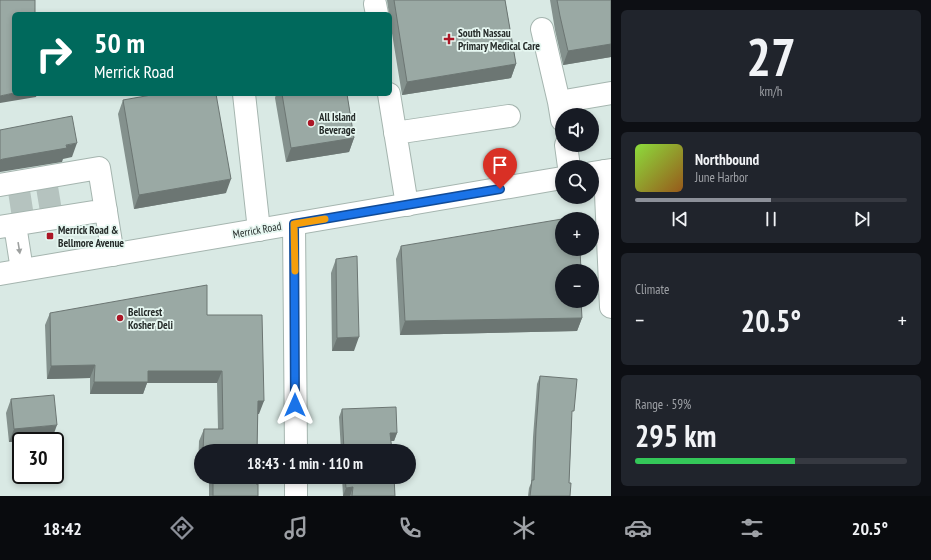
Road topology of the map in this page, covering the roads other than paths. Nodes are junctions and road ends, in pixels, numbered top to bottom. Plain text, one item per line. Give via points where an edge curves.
1 (542, 29) dead end
2 (611, 93) edge
3 (244, 96) edge
4 (389, 96) edge
5 (560, 108) edge
6 (569, 108) edge
7 (509, 116) dead end
8 (395, 133) junction
9 (602, 171) edge
10 (555, 179) edge
11 (12, 186) edge
12 (407, 204) junction
13 (106, 210) junction
14 (15, 223) edge
15 (294, 224) junction
16 (259, 230) junction
17 (113, 255) junction
18 (22, 270) junction
19 (0, 274) edge
20 (611, 307) edge
21 (296, 444) edge
22 (296, 484) edge
23 (296, 496) edge

1 - 5 main road
2 - 6 main road
3 - 16 main road
4 - 8 main road
7 - 8 main road
8 - 12 main road
9 - 20 main road
10 - 12 main road, Merrick Road
11 - 13 main road via 47,182 99,168
12 - 15 main road, Merrick Road
13 - 14 main road via 51,215
13 - 17 main road
14 -> 18 main road
15 - 16 main road, Merrick Road
15 - 21 main road
16 - 17 main road, Merrick Road
17 - 18 main road, Merrick Road
18 - 19 main road, Merrick Road
22 - 23 main road

